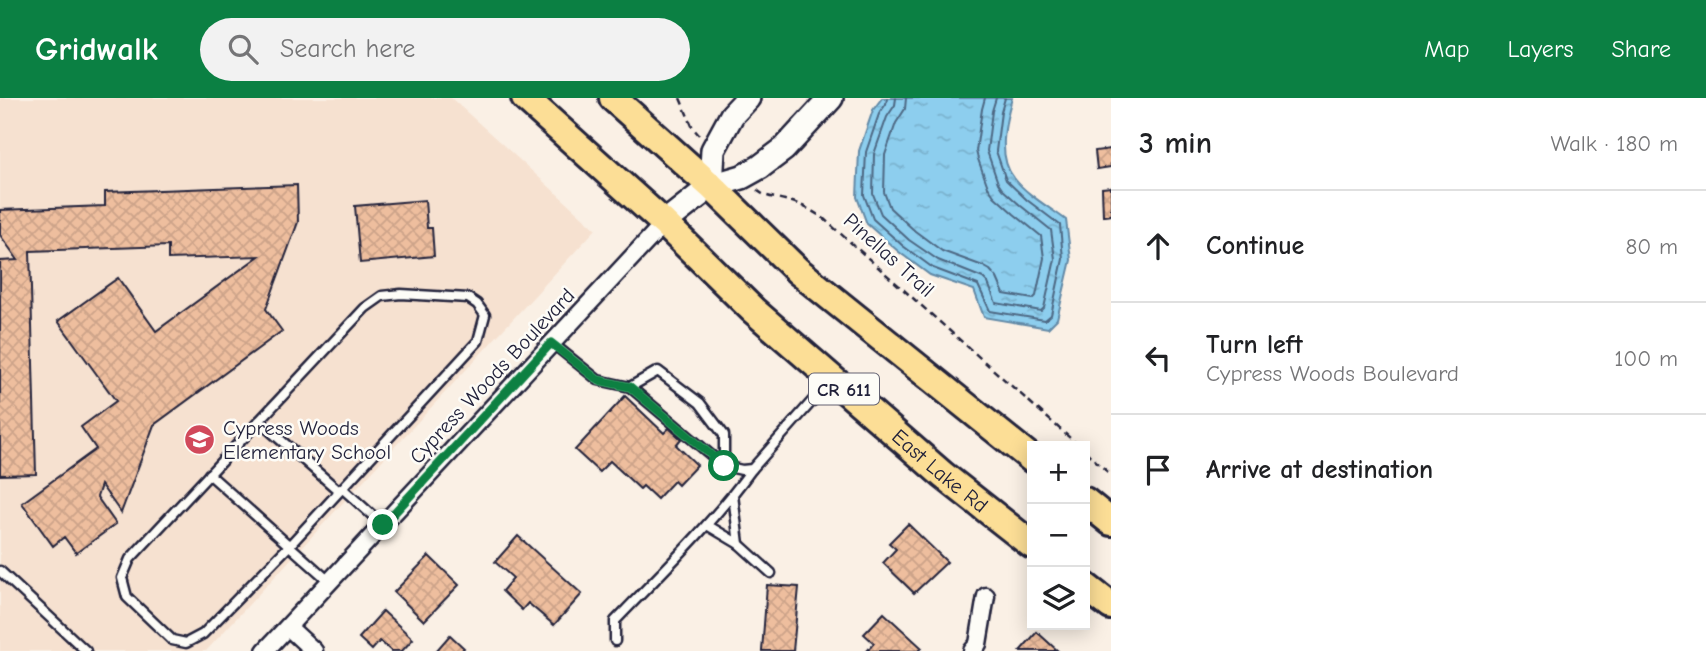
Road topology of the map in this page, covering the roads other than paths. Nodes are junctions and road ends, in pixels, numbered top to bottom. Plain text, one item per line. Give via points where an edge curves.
1 (525, 98) edge
2 (613, 98) edge
3 (748, 98) edge
4 (831, 98) edge
5 (711, 186) junction
6 (664, 223) junction
7 (551, 343) junction
8 (832, 379) junction
9 (630, 387) junction
10 (259, 421) junction
11 (1027, 454) edge
12 (724, 466) junction
13 (752, 469) junction
14 (209, 474) junction
15 (341, 490) junction
16 (733, 495) junction
17 (1089, 504) edge
18 (1111, 522) edge
19 (383, 525) junction
20 (707, 525) junction
21 (1027, 541) edge
22 (739, 544) junction
23 (289, 546) junction
24 (0, 571) edge
25 (771, 573) dead end
26 (330, 582) junction
27 (1090, 590) edge
28 (986, 596) dead end
29 (1111, 606) edge
30 (288, 627) junction
31 (615, 641) dead end
32 (86, 651) edge
33 (265, 651) edge
34 (314, 651) edge
35 (972, 651) edge

1 - 6 main road, CR 611
2 - 5 main road, CR 611
3 - 5 street via 732,115 713,150
4 - 5 street via 784,149 760,167
5 - 6 street
5 - 11 main road, CR 611 via 799,271
6 - 7 street, Cypress Woods Boulevard
6 - 8 main road, East Lake Rd / CR 611
7 - 9 lane via 598,380
7 - 19 street, Cypress Woods Boulevard
8 - 13 lane
8 - 21 main road, East Lake Rd / CR 611
9 - 12 lane
9 - 12 lane via 658,371 700,403 724,435
10 - 14 lane
10 - 15 lane
10 - 15 lane via 365,308 382,296 468,298 477,303 485,314 478,341
12 - 13 lane
13 - 16 lane
14 - 23 lane
14 - 23 lane via 130,559 122,578 127,597 172,640 186,643 203,634
15 - 19 lane
15 - 23 lane
16 - 20 lane
16 - 22 lane
17 - 18 main road
19 - 26 street, Cypress Woods Boulevard
20 - 22 lane
20 - 31 lane via 615,621
22 - 25 lane
23 - 26 lane
24 - 32 lane
26 - 30 street, Cypress Woods Boulevard
27 - 29 main road
28 - 35 street via 978,644
30 - 33 street, Cypress Woods Boulevard
30 - 34 street

